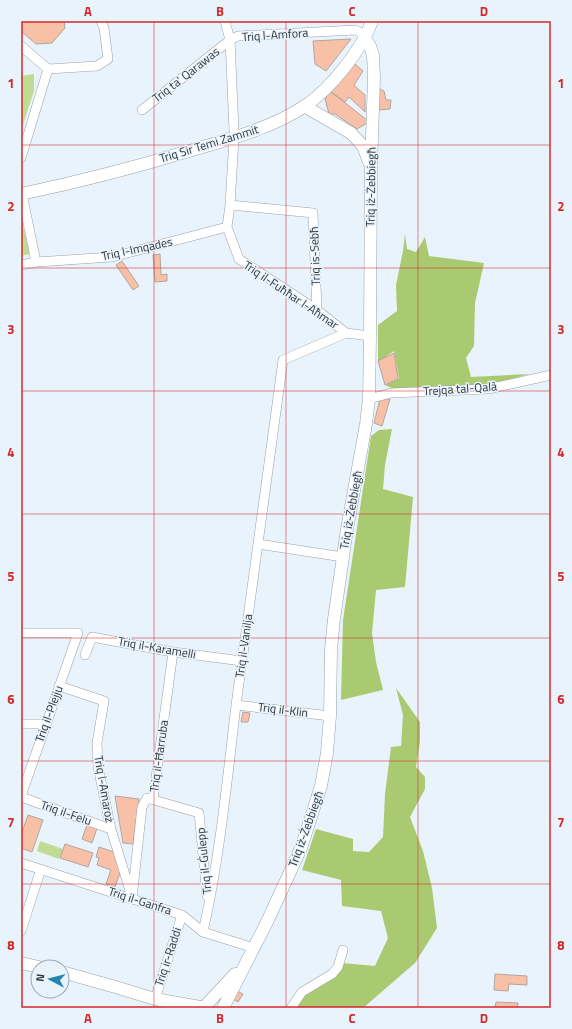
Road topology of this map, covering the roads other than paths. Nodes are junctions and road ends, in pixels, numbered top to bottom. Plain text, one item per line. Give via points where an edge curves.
1 (101, 21) edge
2 (225, 21) edge
3 (366, 21) edge
4 (372, 21) edge
5 (364, 36) junction
6 (230, 40) junction
7 (21, 46) edge
8 (48, 69) junction
9 (304, 106) junction
10 (142, 110) dead end
11 (373, 123) junction
12 (351, 133) junction
13 (234, 134) junction
14 (21, 158) edge
15 (371, 168) junction
16 (21, 192) edge
17 (230, 205) junction
18 (228, 227) junction
19 (36, 262) junction
20 (21, 266) edge
21 (317, 310) junction
22 (346, 333) junction
23 (370, 336) junction
24 (551, 375) edge
25 (369, 399) junction
26 (258, 544) junction
27 (343, 557) junction
28 (21, 633) edge
29 (173, 652) junction
30 (85, 655) dead end
31 (242, 660) junction
32 (59, 686) junction
33 (236, 705) junction
34 (330, 716) junction
35 (21, 724) edge
36 (45, 724) junction
37 (21, 796) edge
38 (152, 800) junction
39 (112, 829) junction
40 (21, 863) edge
41 (41, 869) junction
42 (132, 898) junction
43 (209, 908) junction
44 (182, 915) junction
45 (21, 931) edge
46 (203, 932) junction
47 (254, 948) junction
48 (343, 950) dead end
49 (243, 966) junction
50 (70, 974) edge
51 (155, 999) junction
52 (202, 1006) edge
53 (171, 1008) edge
54 (219, 1008) edge
55 (223, 1008) edge
56 (291, 1008) edge

1 - 8 street via 108,59 97,66
2 - 6 street, Triq il-Fuħħar l-Aħmar
3 - 5 main road
4 - 5 main road
5 - 6 street, Triq l-Amfora via 355,30 238,36
5 - 9 main road, Triq Sir Temi Zammit via 334,79
5 - 11 main road, Triq iż-Żebbiegħ via 373,55
5 - 13 main road, Triq Sir Temi Zammit via 319,87 301,100
6 - 10 street, Triq ta' Qarawas
6 - 13 street, Triq il-Fuħħar l-Aħmar
7 - 8 street
8 - 14 street
9 - 12 main road
9 - 13 main road, Triq Sir Temi Zammit via 262,128
11 - 12 main road via 363,133
11 - 15 main road, Triq iż-Żebbiegħ
12 - 15 main road via 363,146
13 - 16 main road, Triq Sir Temi Zammit via 123,171
13 - 17 street, Triq il-Fuħħar l-Aħmar
15 - 23 main road, Triq iż-Żebbiegħ
16 - 19 street
17 - 18 street, Triq il-Fuħħar l-Aħmar
17 - 21 street, Triq is-Sebħ via 313,212
18 - 19 street, Triq l-Imqades via 112,257
18 - 21 street, Triq il-Fuħħar l-Aħmar via 239,259
19 - 20 street, Triq l-Imqades
21 - 22 street, Triq il-Fuħħar l-Aħmar
22 - 23 street
22 - 26 street, Triq il-Vanilja via 283,360
23 - 25 main road, Triq iż-Żebbiegħ
24 - 25 street, Trejqa tal-Qalà via 488,389 391,393
25 - 27 main road, Triq iż-Żebbiegħ
26 - 27 street
26 - 31 street, Triq il-Vanilja
27 - 34 main road, Triq iż-Żebbiegħ via 331,649
28 - 32 street, Triq il-Plejju via 78,633
29 - 30 street, Triq il-Karamelli via 92,637
29 - 31 street, Triq il-Karamelli
29 - 38 street, Triq il-Ħarruba
31 - 33 street, Triq il-Vanilja
32 - 36 street, Triq il-Plejju
32 - 39 street, Triq l-Amaroż via 104,701 97,754
33 - 34 street, Triq il-Klin
33 - 43 street, Triq il-Vanilja
34 - 47 main road, Triq iż-Żebbiegħ via 322,786 301,848
35 - 36 street
36 - 37 street, Triq il-Plejju
37 - 39 street, Triq il-Felu
38 - 42 street, Triq il-Ħarruba via 147,798 142,808
38 - 43 street, Triq il-Ġulepp via 199,814
39 - 42 street, Triq l-Amaroż
40 - 41 street, Triq il-Ganfra
41 - 42 street, Triq il-Ganfra
41 - 45 street
42 - 44 street, Triq il-Ganfra
43 - 46 street, Triq il-Vanilja
44 - 46 street, Triq il-Ganfra
44 - 51 street, Triq ir-Raddi
46 - 47 street, Triq il-Ganfra
47 - 49 main road, Triq iż-Żebbiegħ
48 - 56 street via 338,967 332,974 302,992
49 - 52 main road, Triq iż-Żebbiegħ
49 - 55 main road, Triq iż-Żebbiegħ
50 - 51 main road
51 - 52 main road
51 - 53 main road
52 - 54 main road via 215,1005

